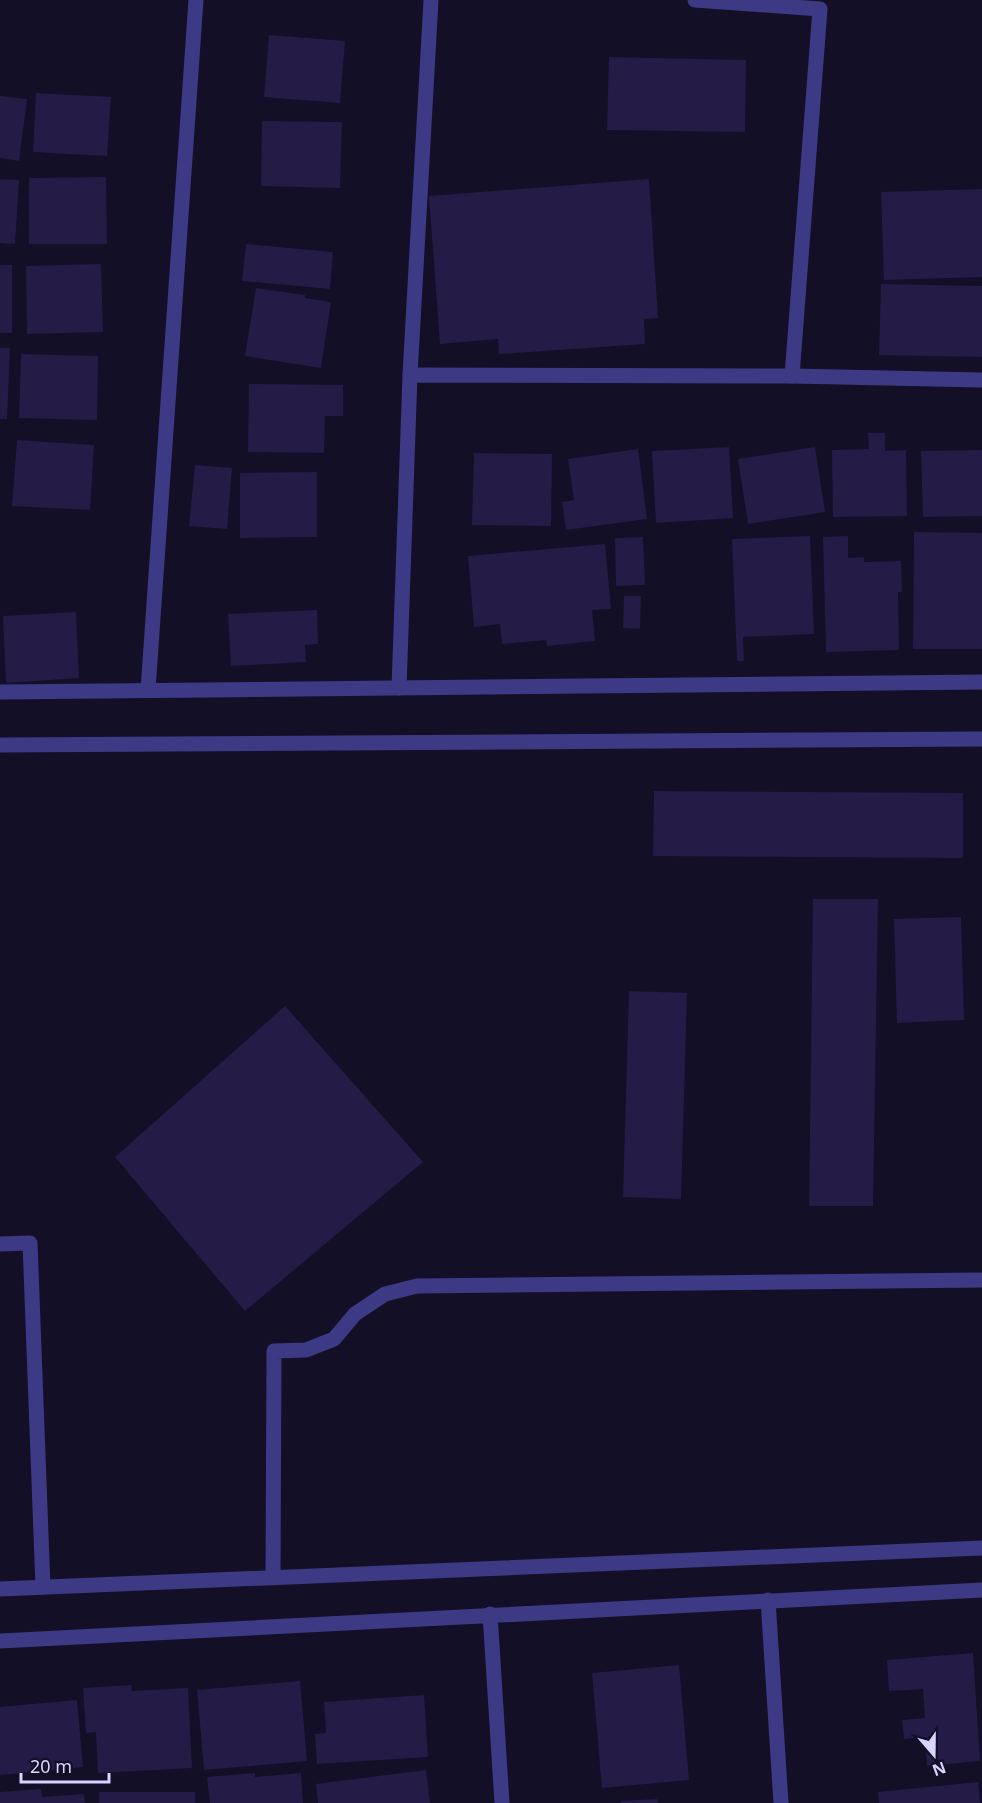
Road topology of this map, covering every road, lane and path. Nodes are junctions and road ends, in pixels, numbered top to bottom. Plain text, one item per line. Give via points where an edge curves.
1 (196, 0) edge
2 (431, 0) edge
3 (695, 0) edge
4 (820, 4) edge
5 (410, 375) junction
6 (792, 376) junction
7 (982, 380) edge
8 (982, 682) edge
9 (399, 688) junction
10 (148, 690) junction
11 (0, 692) edge
12 (982, 739) edge
13 (0, 745) edge
14 (0, 1244) edge
15 (982, 1280) edge
16 (982, 1548) edge
17 (273, 1577) junction
18 (44, 1587) junction
19 (0, 1589) edge
20 (982, 1590) edge
21 (768, 1600) junction
22 (490, 1614) junction
23 (0, 1641) edge
24 (502, 1803) edge
25 (781, 1803) edge

1 - 10 street
2 - 5 street
3 - 4 street
4 - 6 street
5 - 6 street
5 - 9 street
6 - 7 street
8 - 9 street
9 - 10 street
10 - 11 street
12 - 13 street
14 - 18 street via 30,1243
15 - 17 street via 417,1286 385,1294 356,1314 334,1339 306,1350 274,1351
16 - 17 street
17 - 18 street
18 - 19 street
20 - 21 street
21 - 22 street
21 - 25 street
22 - 23 street
22 - 24 street

